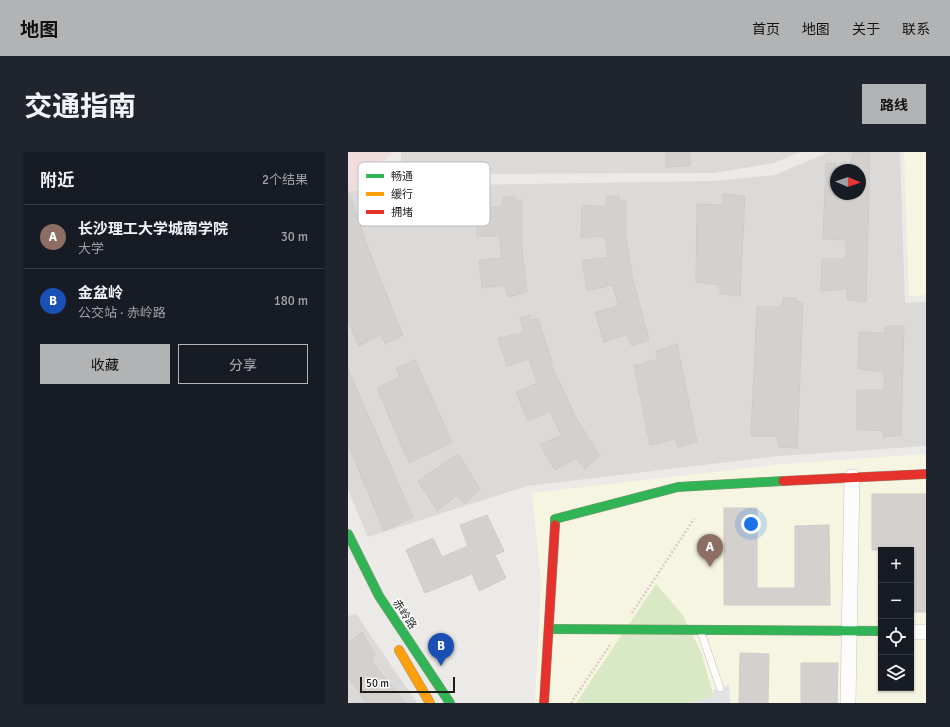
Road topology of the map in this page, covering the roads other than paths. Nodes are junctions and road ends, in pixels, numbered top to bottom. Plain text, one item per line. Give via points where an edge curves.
1 (926, 474) edge
2 (852, 477) junction
3 (348, 534) edge
4 (549, 629) junction
5 (700, 630) junction
6 (849, 631) junction
7 (878, 631) edge
8 (914, 632) edge
9 (926, 632) edge
10 (395, 643) dead end
11 (720, 688) dead end
12 (430, 703) edge
13 (450, 703) edge
14 (544, 703) edge
15 (848, 703) edge

1 - 2 street
2 - 4 street via 678,487 555,519
2 - 6 street
3 - 13 street, 赤岭路 via 379,596
4 - 5 street
4 - 14 street
5 - 6 street
5 - 11 lane
6 - 7 street
6 - 15 street
8 - 9 street
10 - 12 street

